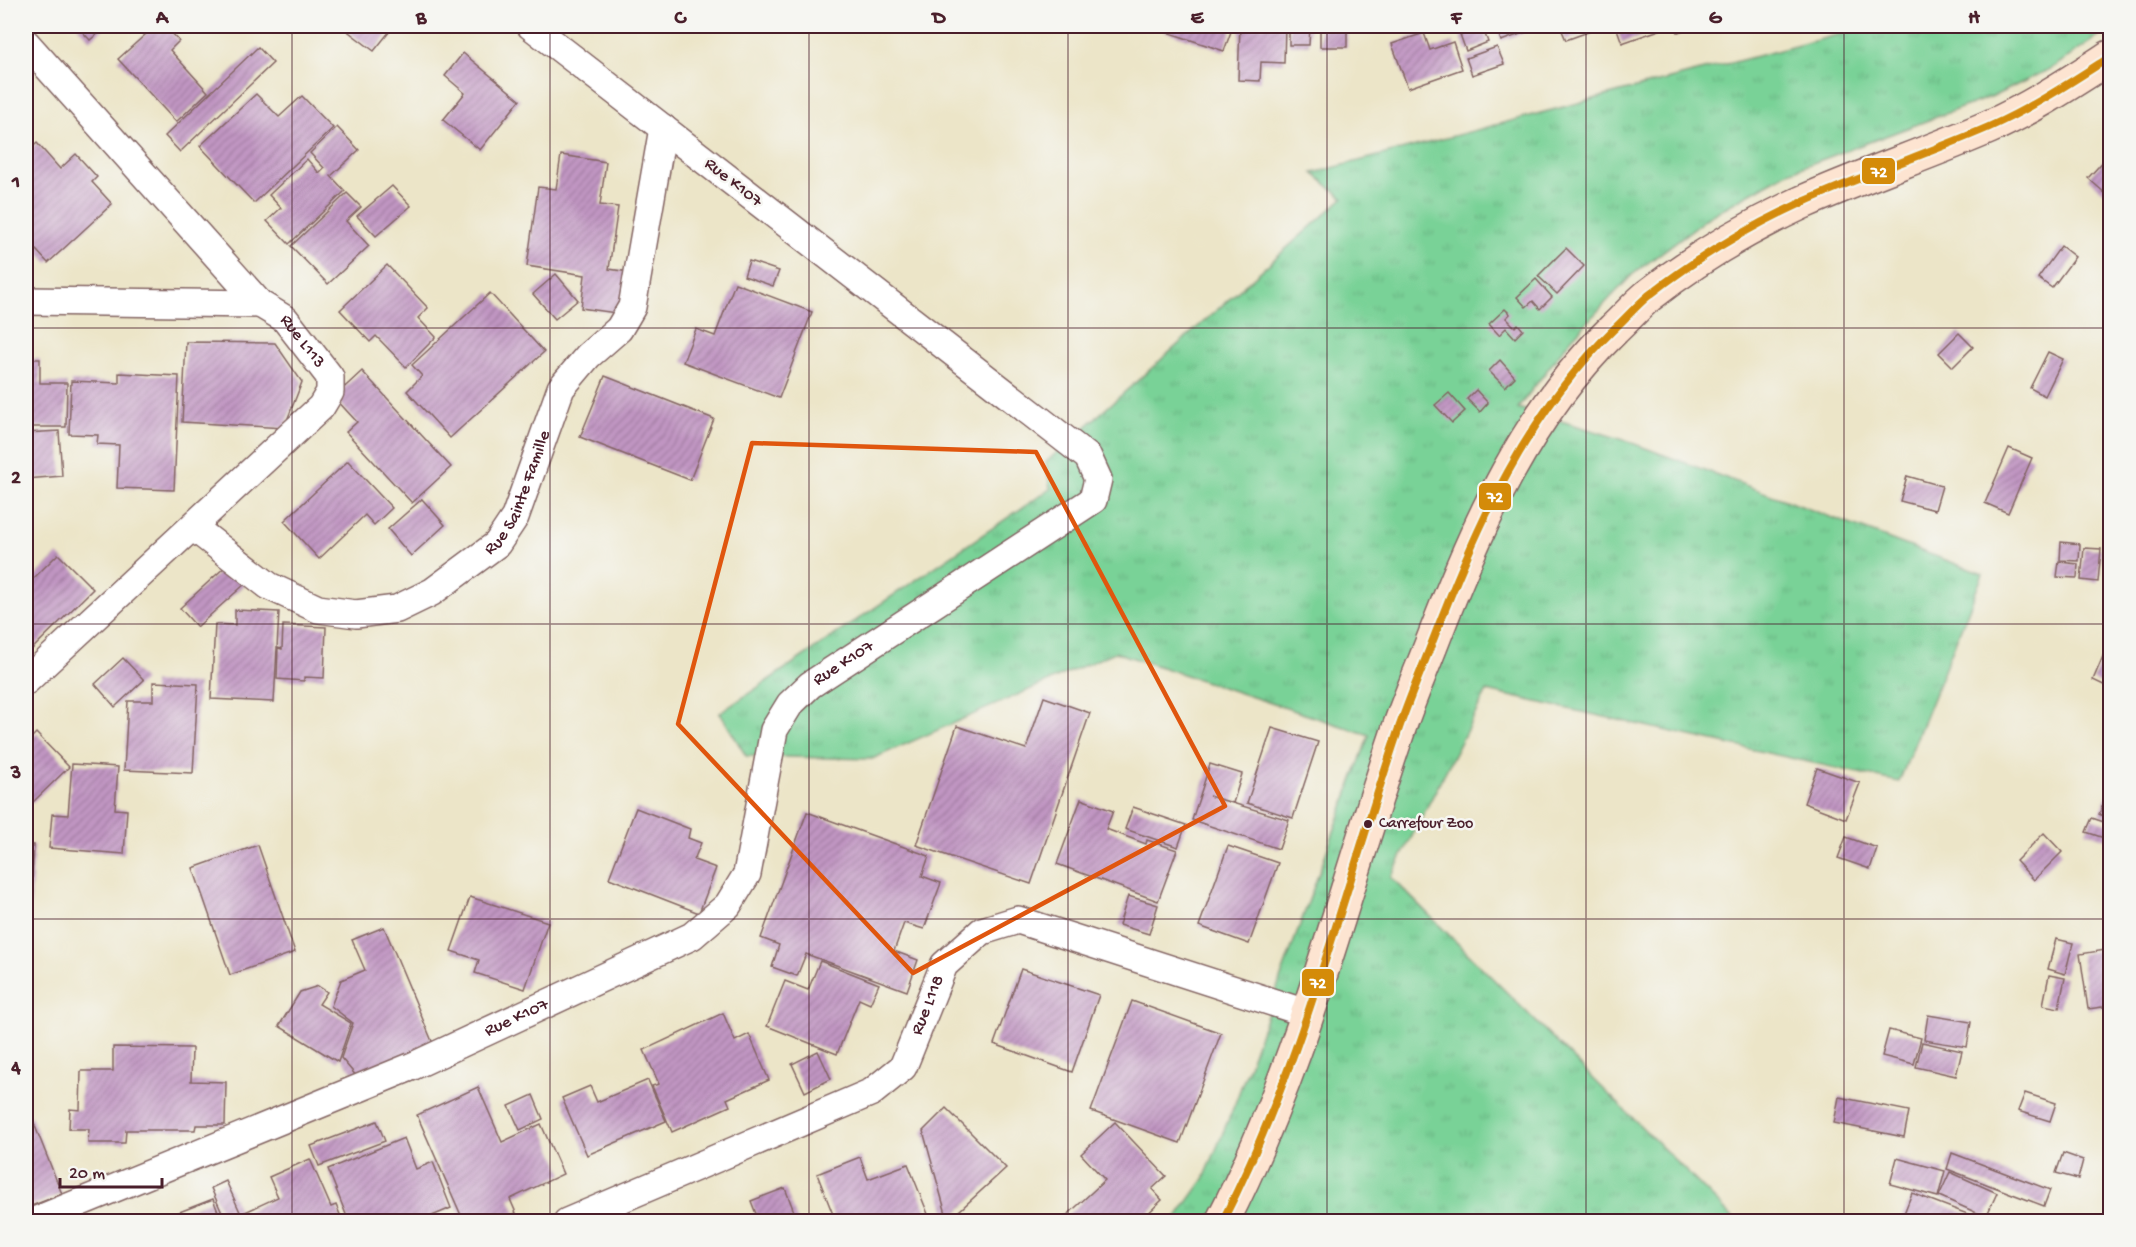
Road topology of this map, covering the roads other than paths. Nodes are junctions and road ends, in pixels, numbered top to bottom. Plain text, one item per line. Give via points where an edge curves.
1 (531, 26) edge
2 (26, 43) edge
3 (2110, 57) edge
4 (663, 128) junction
5 (26, 300) edge
6 (260, 304) junction
7 (193, 527) junction
8 (26, 681) edge
9 (1309, 1014) junction
10 (46, 1219) edge
11 (567, 1221) edge
12 (1222, 1221) edge

1 - 4 street, Rue K107
2 - 6 street, Rue L113
3 - 9 main road via 2063,88 1991,126 1800,204 1716,248 1647,298 1588,354 1536,423 1498,487 1457,578 1396,735
4 - 7 street, Rue Sainte Famille via 632,307 619,329 588,356 561,388 515,517 497,544 432,592 397,609 356,614 318,609 269,586
4 - 10 street, Rue K107 via 1089,457 1098,479 1092,500 810,685 790,704 774,730 747,874 728,905 692,936 413,1066
5 - 6 street
6 - 7 street, Rue L113 via 285,319 330,377 330,392 321,407
7 - 8 street, Rue L113
9 - 11 street, Rue L118 via 1018,920 982,931 944,965 903,1067 872,1092
9 - 12 main road via 1268,1120

